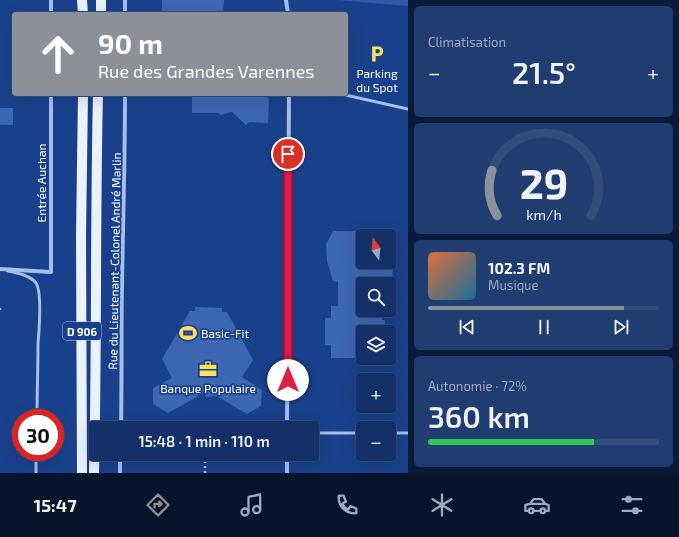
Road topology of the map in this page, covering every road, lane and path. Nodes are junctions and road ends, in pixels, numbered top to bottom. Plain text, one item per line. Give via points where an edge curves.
1 (51, 0) edge
2 (82, 0) edge
3 (101, 0) edge
4 (125, 0) edge
5 (286, 0) edge
6 (51, 12) edge
7 (83, 12) edge
8 (101, 12) edge
9 (125, 12) edge
10 (288, 12) edge
11 (51, 96) edge
12 (83, 96) edge
13 (98, 96) edge
14 (125, 96) edge
15 (289, 96) edge
16 (348, 96) edge
17 (408, 109) edge
18 (2, 269) edge
19 (37, 409) edge
20 (120, 421) edge
21 (287, 421) edge
22 (319, 433) edge
23 (356, 433) edge
24 (396, 433) edge
25 (408, 433) edge
26 (36, 461) edge
27 (120, 461) edge
28 (205, 461) edge
29 (287, 461) edge
30 (36, 473) edge
31 (82, 473) edge
32 (94, 473) edge
33 (120, 473) edge
34 (205, 473) edge
35 (287, 473) edge

1 - 6 street
2 - 7 main road
3 - 8 main road
4 - 9 street
5 - 10 street
11 - 18 street, Entrée Auchan via 51,272
12 - 31 main road, D 906
13 - 32 main road, D 906
14 - 20 street, Rue du Lieutenant-Colonel André Marlin
15 - 21 street
16 - 17 lane
18 - 19 lane via 32,279 38,290 40,311
22 - 23 lane
24 - 25 lane
26 - 30 lane
27 - 33 street
28 - 34 path
29 - 35 street

